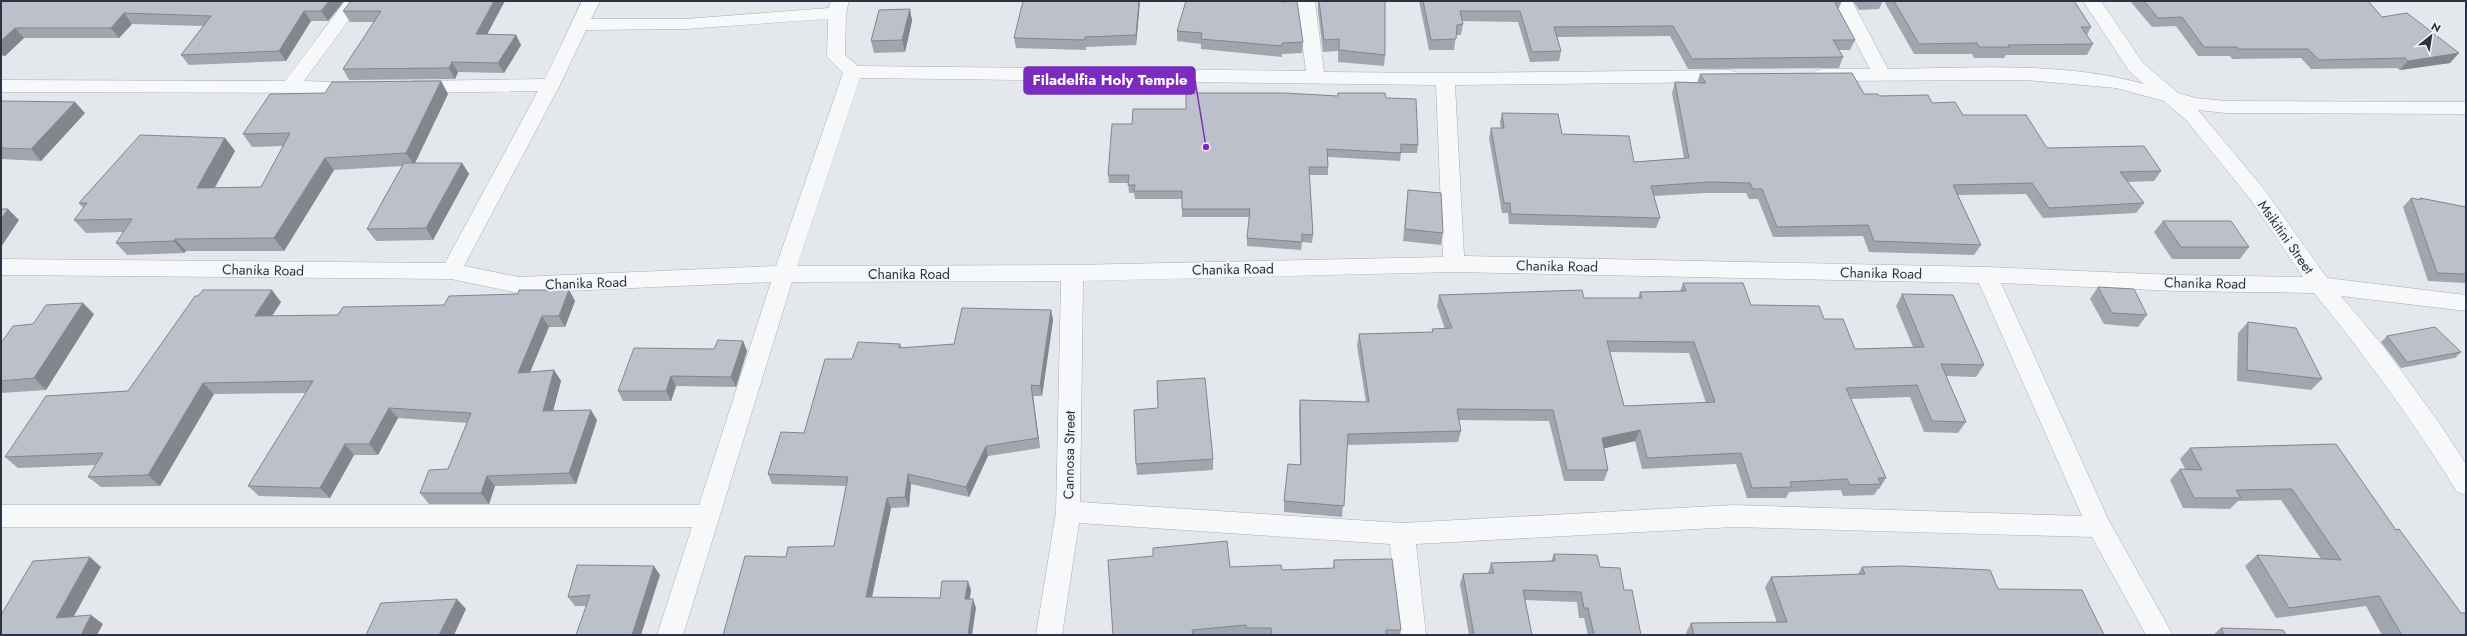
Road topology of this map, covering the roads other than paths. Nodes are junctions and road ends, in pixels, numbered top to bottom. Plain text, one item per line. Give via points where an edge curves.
1 (354, 1) edge
2 (591, 1) edge
3 (1306, 1) edge
4 (1843, 1) edge
5 (2092, 1) edge
6 (838, 7) edge
7 (580, 25) junction
8 (853, 72) junction
9 (1882, 74) junction
10 (1803, 75) edge
11 (1747, 76) edge
12 (1316, 78) junction
13 (1445, 79) junction
14 (551, 85) junction
15 (1, 86) edge
16 (376, 87) edge
17 (400, 87) edge
18 (288, 88) junction
19 (2168, 96) junction
20 (2466, 108) edge
21 (1454, 264) junction
22 (1, 267) edge
23 (451, 271) junction
24 (1072, 273) junction
25 (784, 274) junction
26 (1986, 275) junction
27 (2320, 285) junction
28 (2466, 303) edge
29 (2466, 485) edge
30 (1068, 512) junction
31 (1, 516) edge
32 (709, 516) junction
33 (2099, 527) junction
34 (1402, 534) junction
35 (670, 635) edge
36 (1049, 635) edge
37 (1413, 635) edge
38 (2160, 635) edge

1 - 18 street
2 - 7 street
3 - 12 street
4 - 9 street
5 - 19 street, Msikitini Street via 2136,67
6 - 7 street via 685,24
6 - 8 street via 836,57
7 - 14 street
8 - 12 street
8 - 25 street
9 - 10 street
9 - 19 street via 2026,74 2116,82
11 - 13 street
12 - 13 street
13 - 21 street
14 - 17 street
14 - 23 street
15 - 18 street
16 - 18 street
19 - 20 street via 2196,104 2226,107
19 - 27 street, Msikitini Street via 2194,117 2209,134 2256,194
21 - 24 street, Chanika Road
21 - 26 street, Chanika Road
22 - 23 street, Chanika Road
23 - 25 street, Chanika Road via 518,285
24 - 25 street, Chanika Road
24 - 30 street, Cannosa Street
25 - 32 street
26 - 27 street, Chanika Road via 2176,283
26 - 33 street
27 - 28 street, Chanika Road
27 - 29 street, Msikitini Street via 2430,428
30 - 34 street
30 - 36 street, Cannosa Street
31 - 32 street
32 - 35 street
33 - 34 street via 1734,516
33 - 38 street
34 - 37 street

